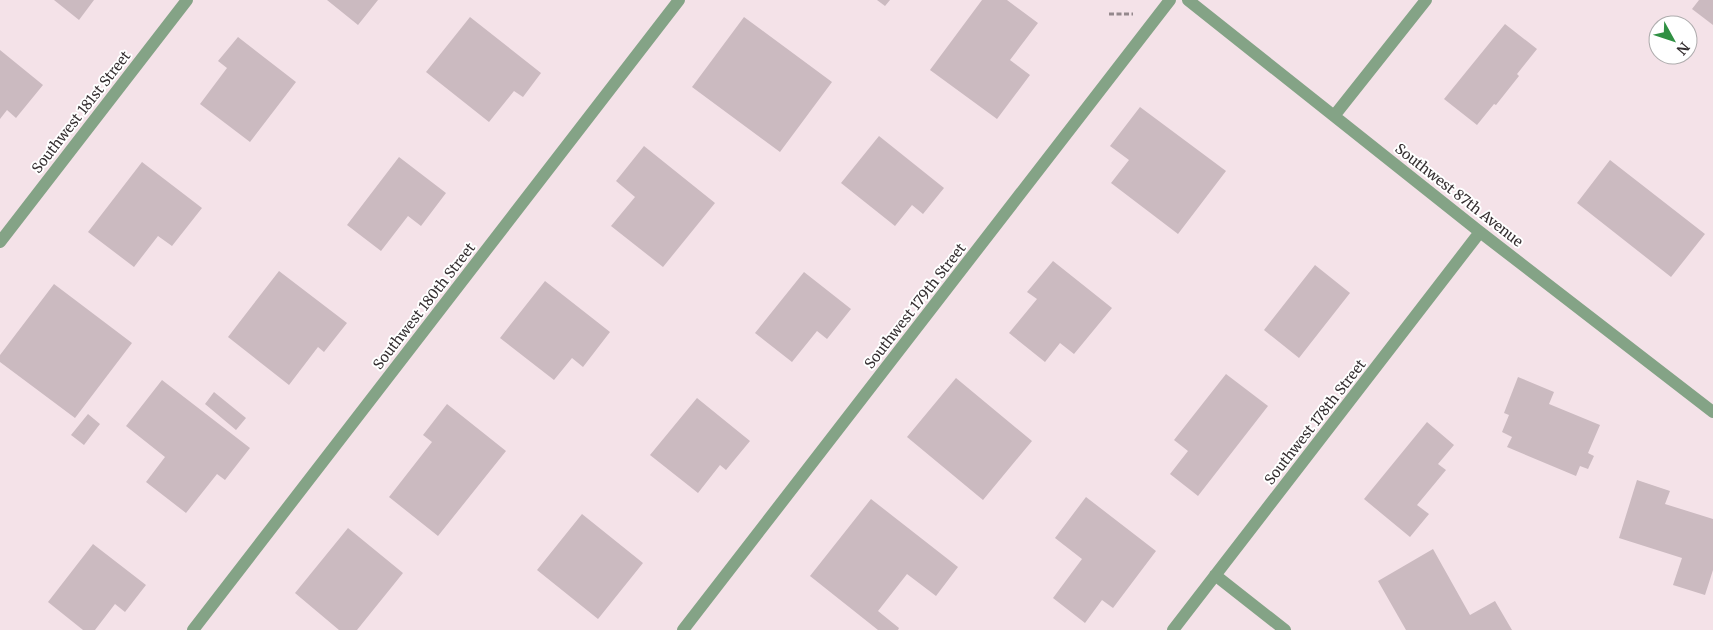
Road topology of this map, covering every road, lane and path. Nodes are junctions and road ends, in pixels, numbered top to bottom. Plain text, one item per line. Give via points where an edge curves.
1 (187, 0) edge
2 (679, 0) edge
3 (1170, 0) edge
4 (1188, 0) edge
5 (1426, 0) edge
6 (1109, 14) dead end
7 (1134, 14) dead end
8 (1334, 116) junction
9 (1480, 232) junction
10 (0, 242) edge
11 (1713, 412) edge
12 (1216, 575) junction
13 (193, 630) edge
14 (683, 630) edge
15 (1173, 630) edge
16 (1285, 630) edge

1 - 10 street, Southwest 181st Street
2 - 13 street, Southwest 180th Street
3 - 14 street, Southwest 179th Street
4 - 8 street, Southwest 87th Avenue
5 - 8 street
6 - 7 path
8 - 9 street, Southwest 87th Avenue
9 - 11 street, Southwest 87th Avenue
9 - 12 street, Southwest 178th Street
12 - 15 street, Southwest 178th Street
12 - 16 street

